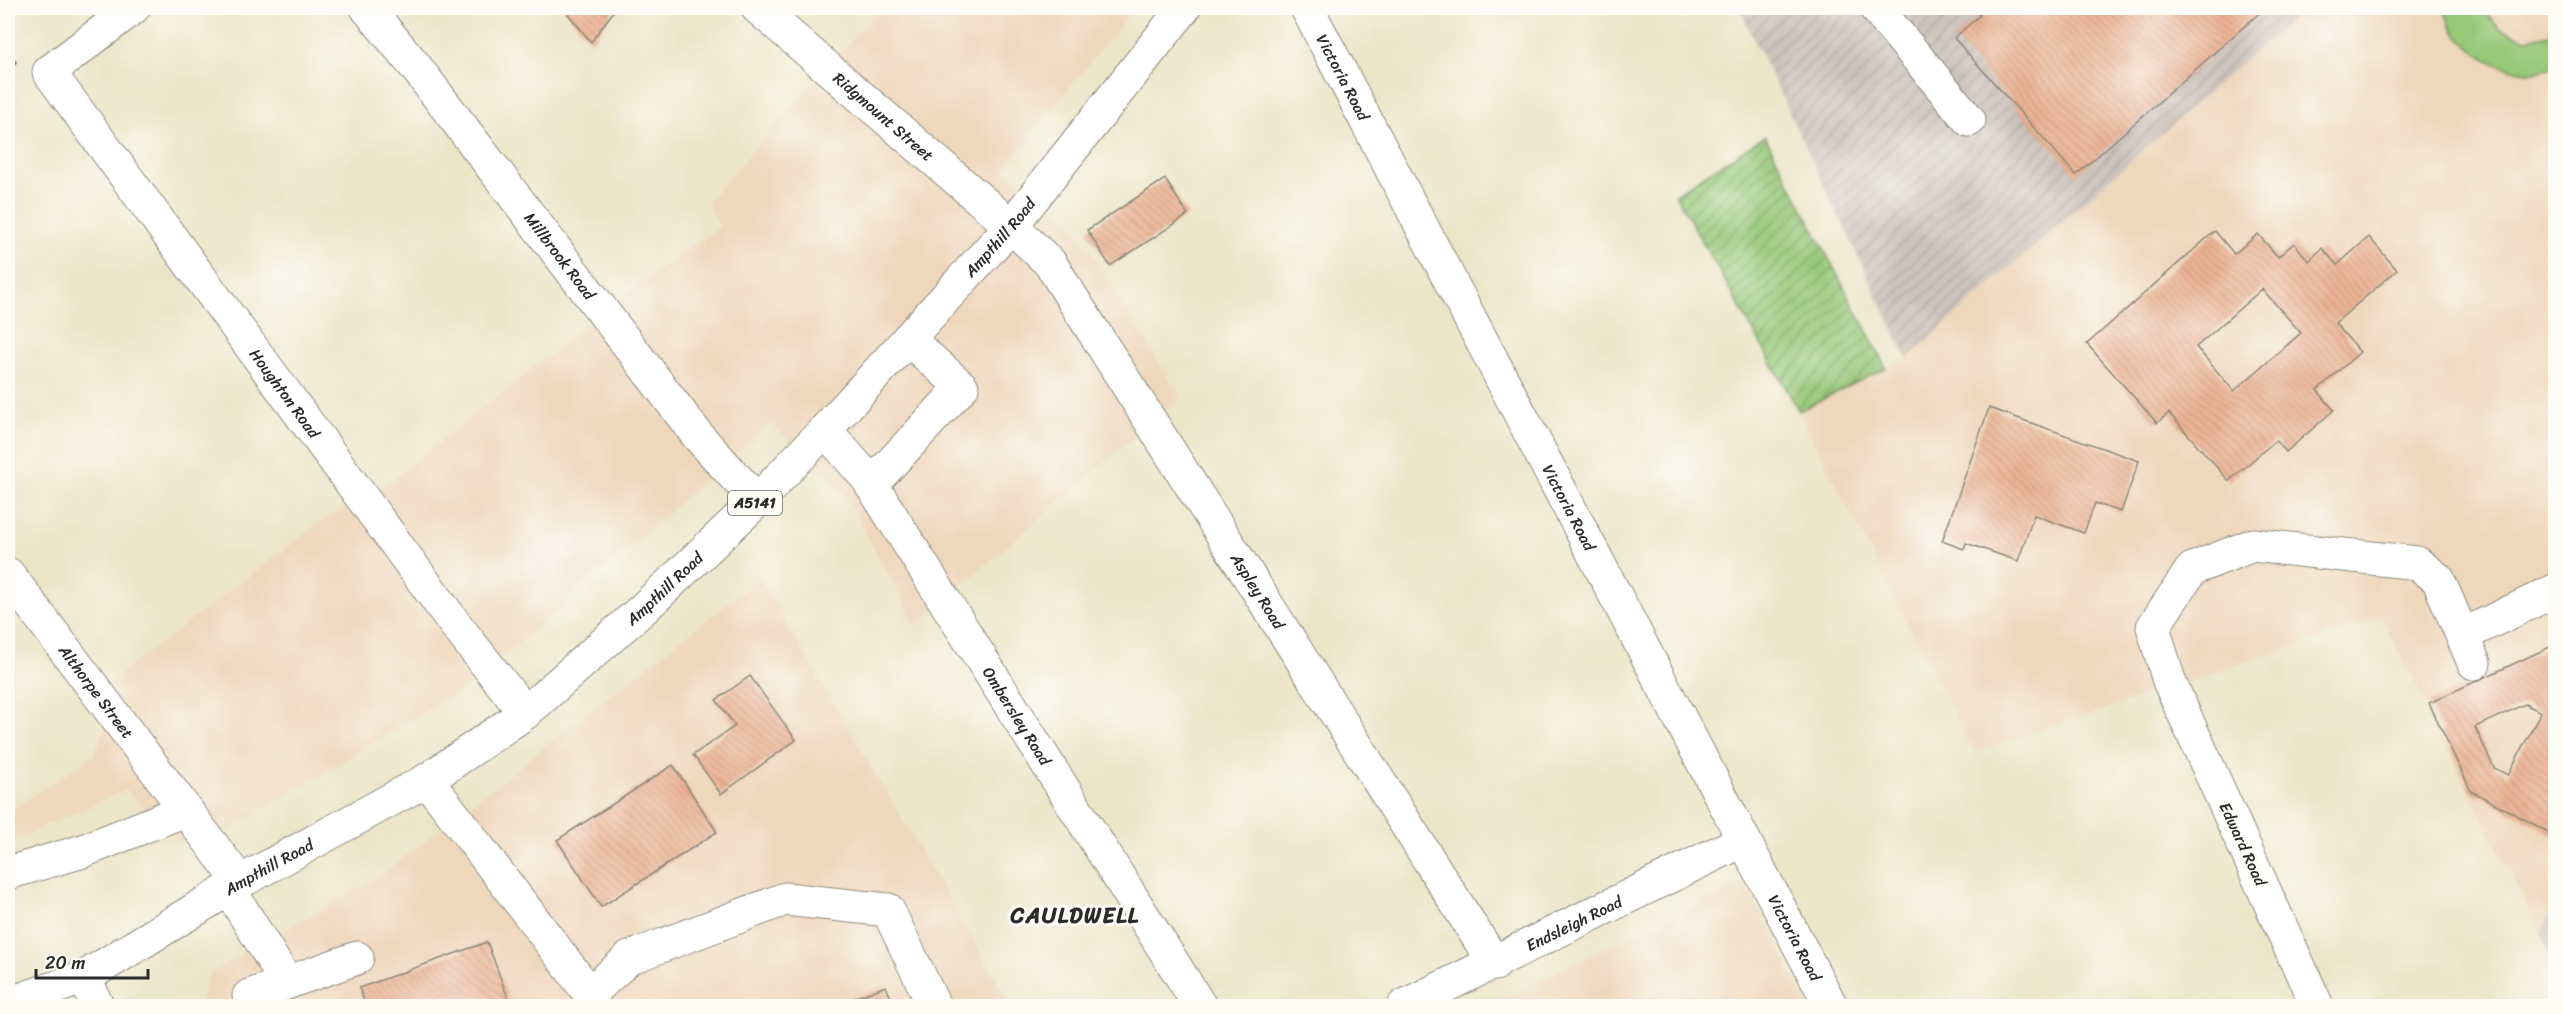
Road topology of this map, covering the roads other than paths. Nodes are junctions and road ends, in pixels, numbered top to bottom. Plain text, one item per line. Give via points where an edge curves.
1 (133, 8) edge
2 (367, 8) edge
3 (758, 8) edge
4 (1184, 8) edge
5 (1307, 8) edge
6 (1876, 8) edge
7 (1969, 120) dead end
8 (1011, 226) junction
9 (908, 339) junction
10 (825, 430) junction
11 (871, 485) junction
12 (757, 501) junction
13 (8, 574) edge
14 (2556, 590) edge
15 (525, 713) junction
16 (427, 780) junction
17 (185, 810) junction
18 (1744, 840) junction
19 (8, 873) edge
20 (235, 885) junction
21 (357, 958) dead end
22 (1495, 964) junction
23 (85, 977) junction
24 (287, 983) junction
25 (249, 996) dead end
26 (592, 1000) edge
27 (8, 1004) edge
28 (97, 1006) edge
29 (934, 1006) edge
30 (1200, 1006) edge
31 (1404, 1006) edge
32 (1831, 1006) edge
33 (2317, 1006) edge

1 - 15 street, Houghton Road via 49,72 455,624
2 - 12 street, Millbrook Road via 698,435
3 - 8 street, Ridgmount Street
4 - 8 street, Ampthill Road / A5141
5 - 18 street, Victoria Road
6 - 7 street
8 - 9 street, Ampthill Road / A5141
8 - 22 street, Aspley Road via 1050,263
9 - 10 street, Ampthill Road / A5141
9 - 11 street via 962,387
10 - 11 street, Ombersley Road
10 - 12 street, Ampthill Road / A5141
11 - 30 street, Ombersley Road
12 - 15 street, Ampthill Road / A5141
13 - 17 street, Althorpe Street
14 - 33 street, Edward Road via 2468,649 2438,579 2417,563 2253,545 2192,569 2153,627 2169,681
15 - 16 street, Ampthill Road / A5141
16 - 20 street, Ampthill Road / A5141
16 - 26 street
17 - 19 street via 82,851
17 - 20 street, Althorpe Street
18 - 22 street, Endsleigh Road
18 - 32 street, Victoria Road
20 - 23 street, Ampthill Road / A5141
20 - 24 street, Althorpe Street
21 - 24 street
22 - 31 street, Endsleigh Road
23 - 27 street, Ampthill Road
23 - 28 street
24 - 25 street
26 - 29 street via 629,958 785,899 888,910

